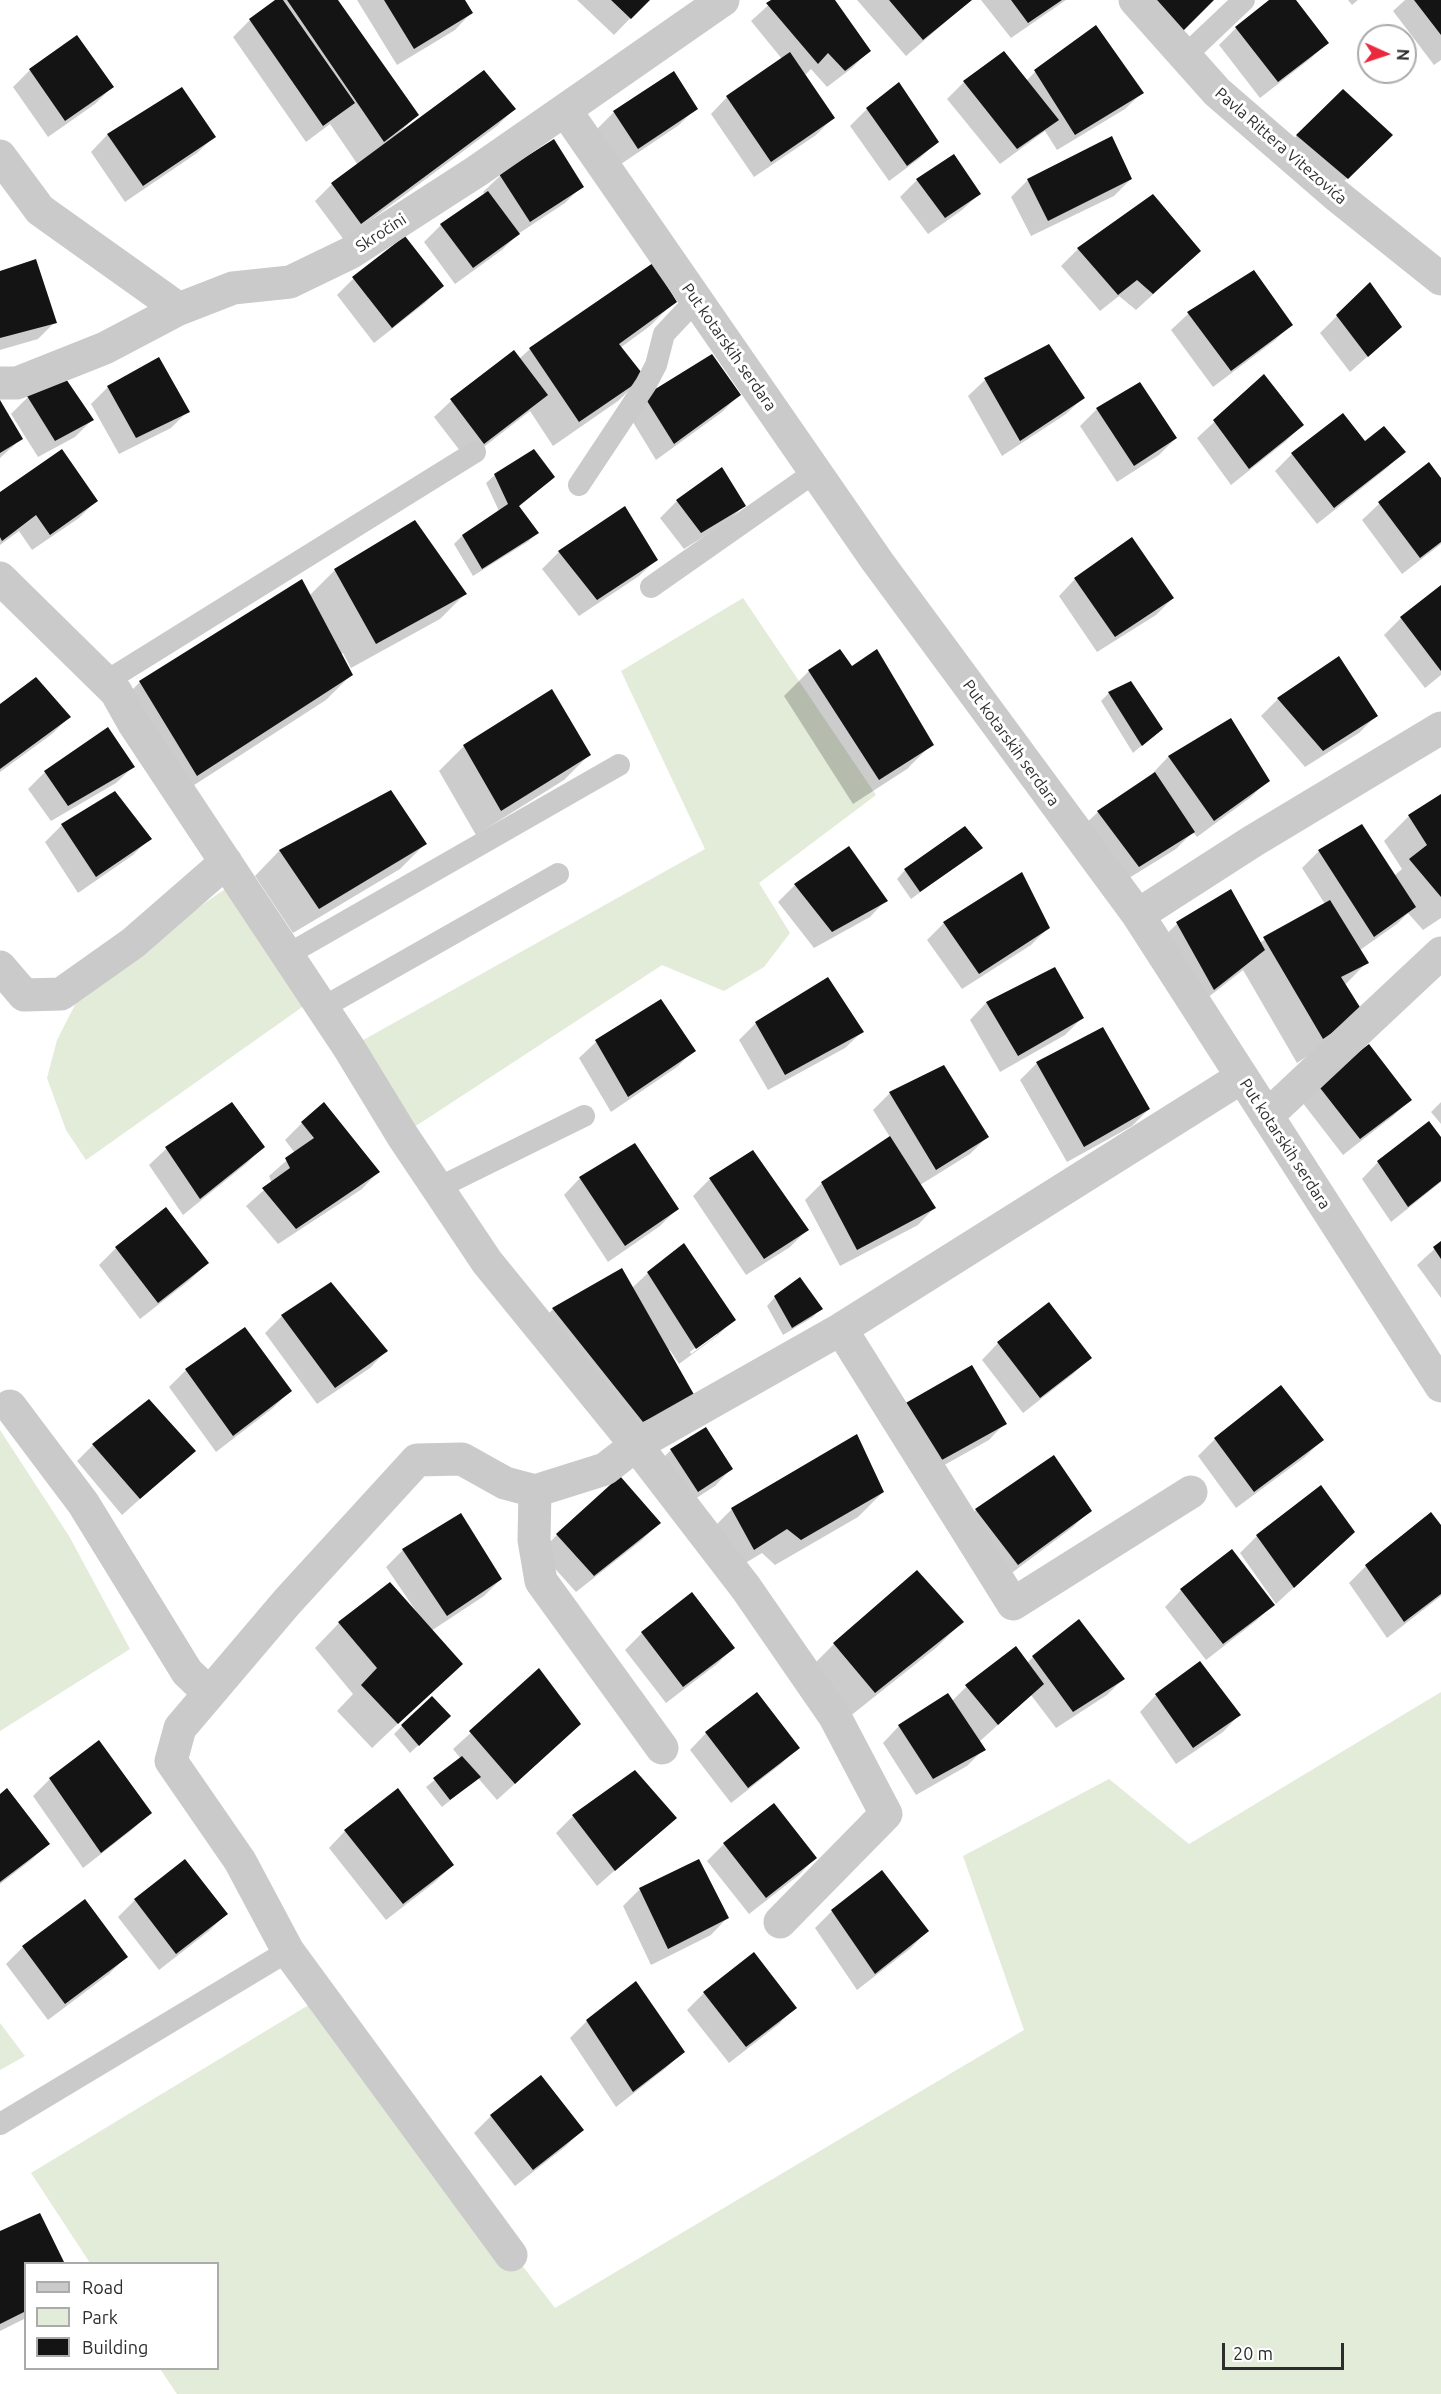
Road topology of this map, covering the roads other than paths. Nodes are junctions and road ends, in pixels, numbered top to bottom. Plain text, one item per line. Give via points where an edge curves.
1 (723, 0) edge
2 (1135, 0) edge
3 (1244, 0) edge
4 (1185, 56) junction
5 (565, 110) junction
6 (0, 156) edge
7 (1441, 279) edge
8 (696, 300) junction
9 (179, 309) junction
10 (0, 383) edge
11 (475, 452) dead end
12 (815, 472) junction
13 (579, 485) dead end
14 (0, 578) edge
15 (651, 587) dead end
16 (105, 682) junction
17 (1441, 728) edge
18 (619, 765) dead end
19 (226, 862) junction
20 (558, 874) dead end
21 (1138, 915) junction
22 (1441, 952) edge
23 (287, 955) junction
24 (0, 967) edge
25 (322, 1008) junction
26 (1242, 1077) junction
27 (584, 1116) dead end
28 (1267, 1116) junction
29 (438, 1188) junction
30 (841, 1329) junction
31 (1441, 1386) edge
32 (10, 1406) dead end
33 (636, 1445) junction
34 (535, 1491) junction
35 (1191, 1492) dead end
36 (209, 1693) junction
37 (662, 1748) dead end
38 (780, 1922) dead end
39 (288, 1951) junction
40 (0, 2124) edge
41 (511, 2255) dead end

1 - 5 street, Skročini
2 - 4 street, Pavla Rittera Vitezovića
3 - 4 lane
4 - 7 street, Pavla Rittera Vitezovića via 1217,92
5 - 8 street, Put kotarskih serdara
5 - 9 street, Skročini via 350,253 290,282 232,288
6 - 9 street via 40,210
8 - 12 street, Put kotarskih serdara
8 - 13 lane via 664,334 646,384
9 - 10 street, Skročini via 105,348 17,383
11 - 16 lane
12 - 15 lane
12 - 21 street, Put kotarskih serdara
14 - 16 street
16 - 19 street via 116,692
17 - 21 street
18 - 23 lane
19 - 23 street
19 - 24 street via 134,944 61,994 24,995
20 - 25 lane
21 - 26 street, Put kotarskih serdara
22 - 28 street
23 - 25 street
25 - 29 street
26 - 28 street, Put kotarskih serdara
26 - 30 street
27 - 29 lane
28 - 31 street, Put kotarskih serdara
29 - 33 street via 487,1262
30 - 33 street
30 - 35 street via 1013,1604
32 - 36 street via 83,1503 187,1672
33 - 34 street via 605,1468
33 - 38 street via 746,1588 835,1717 886,1814
34 - 36 street via 505,1483 462,1459 417,1460
34 - 37 street via 534,1540 541,1581
36 - 39 street via 180,1728 171,1761 240,1861
39 - 40 lane
39 - 41 street

